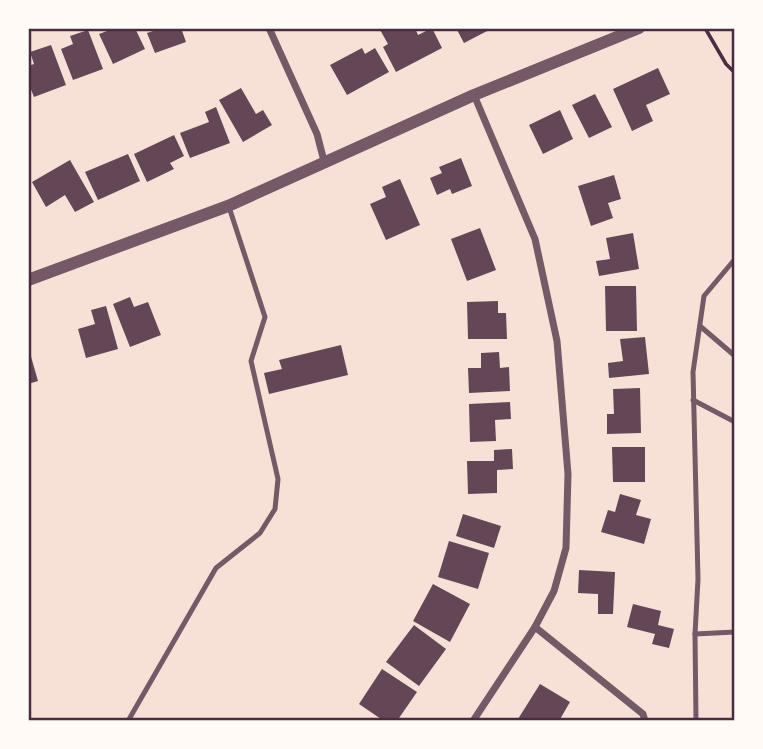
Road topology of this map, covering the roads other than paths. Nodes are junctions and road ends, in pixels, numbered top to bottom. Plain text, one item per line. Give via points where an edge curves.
1 (269, 28) edge
2 (639, 28) edge
3 (474, 95) junction
4 (324, 161) junction
5 (228, 206) junction
6 (735, 259) edge
7 (28, 280) edge
8 (700, 326) junction
9 (735, 356) edge
10 (693, 400) junction
11 (735, 422) edge
12 (535, 627) junction
13 (735, 632) edge
14 (695, 634) junction
15 (128, 721) edge
16 (473, 721) edge
17 (645, 721) edge
18 (696, 721) edge

1 - 4 street via 317,134
2 - 3 street
3 - 4 street
3 - 12 street via 535,239 557,341 568,474 566,548 554,592
4 - 5 street
5 - 7 street
5 - 15 lane via 265,317 251,361 278,479 275,509 260,533 216,568
6 - 8 lane via 704,296
8 - 9 lane
8 - 10 lane
10 - 11 lane
10 - 14 lane
12 - 16 street
12 - 17 street
13 - 14 lane
14 - 18 lane

